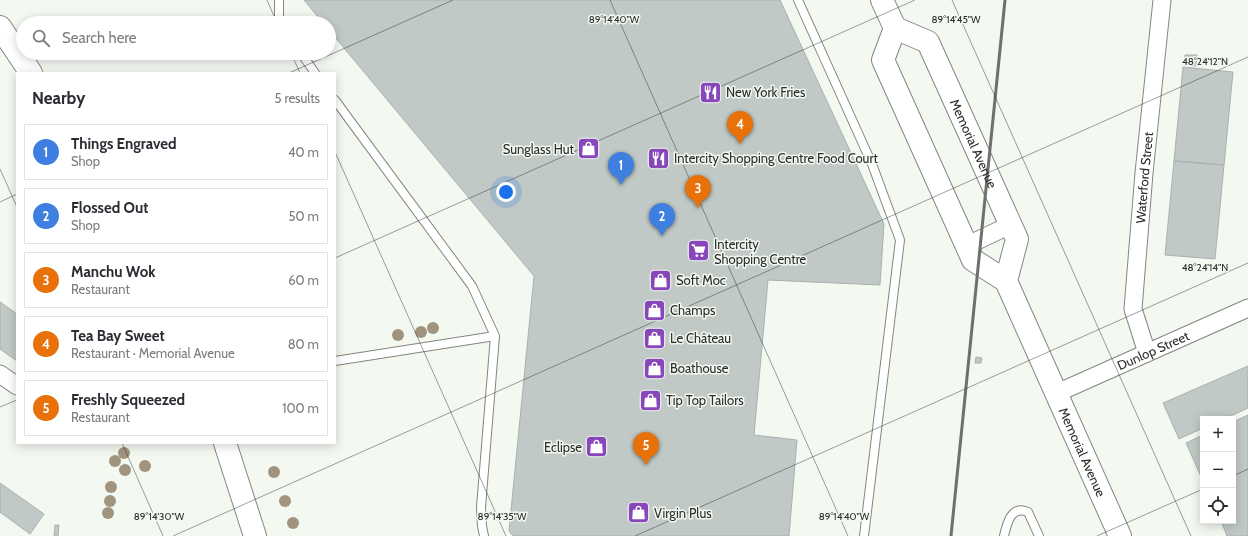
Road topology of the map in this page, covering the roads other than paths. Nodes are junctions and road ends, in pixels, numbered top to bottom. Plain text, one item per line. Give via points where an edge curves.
1 (279, 0) edge
2 (798, 0) edge
3 (882, 0) edge
4 (1162, 0) edge
5 (279, 16) edge
6 (0, 27) edge
7 (895, 28) junction
8 (16, 52) edge
9 (22, 60) edge
10 (306, 60) edge
11 (29, 72) edge
12 (315, 72) edge
13 (336, 101) edge
14 (1010, 225) junction
15 (966, 246) junction
16 (1006, 281) junction
17 (1248, 308) edge
18 (495, 336) junction
19 (1147, 353) junction
20 (336, 361) edge
21 (0, 374) edge
22 (16, 385) edge
23 (1057, 393) junction
24 (225, 444) edge
25 (255, 536) edge
26 (484, 536) edge
27 (864, 536) edge
28 (1004, 536) edge
29 (1039, 536) edge
30 (1120, 536) edge

1 - 5 lane
2 - 27 lane via 872,164 900,240
3 - 7 main road
4 - 19 street, Waterford Street via 1132,309
6 - 8 main road
7 - 14 main road, Memorial Avenue via 928,42
7 - 15 main road via 883,60
9 - 11 main road
10 - 12 lane
13 - 18 lane via 472,286
14 - 15 street
14 - 16 main road, Memorial Avenue via 1017,239
15 - 16 main road via 973,260
16 - 23 main road, Memorial Avenue
17 - 19 street, Dunlop Street
18 - 20 lane
18 - 26 lane via 482,507
19 - 23 street, Dunlop Street
21 - 22 street
23 - 30 main road, Memorial Avenue
24 - 25 main road
28 - 29 lane via 1008,518 1016,511 1023,510 1028,512

